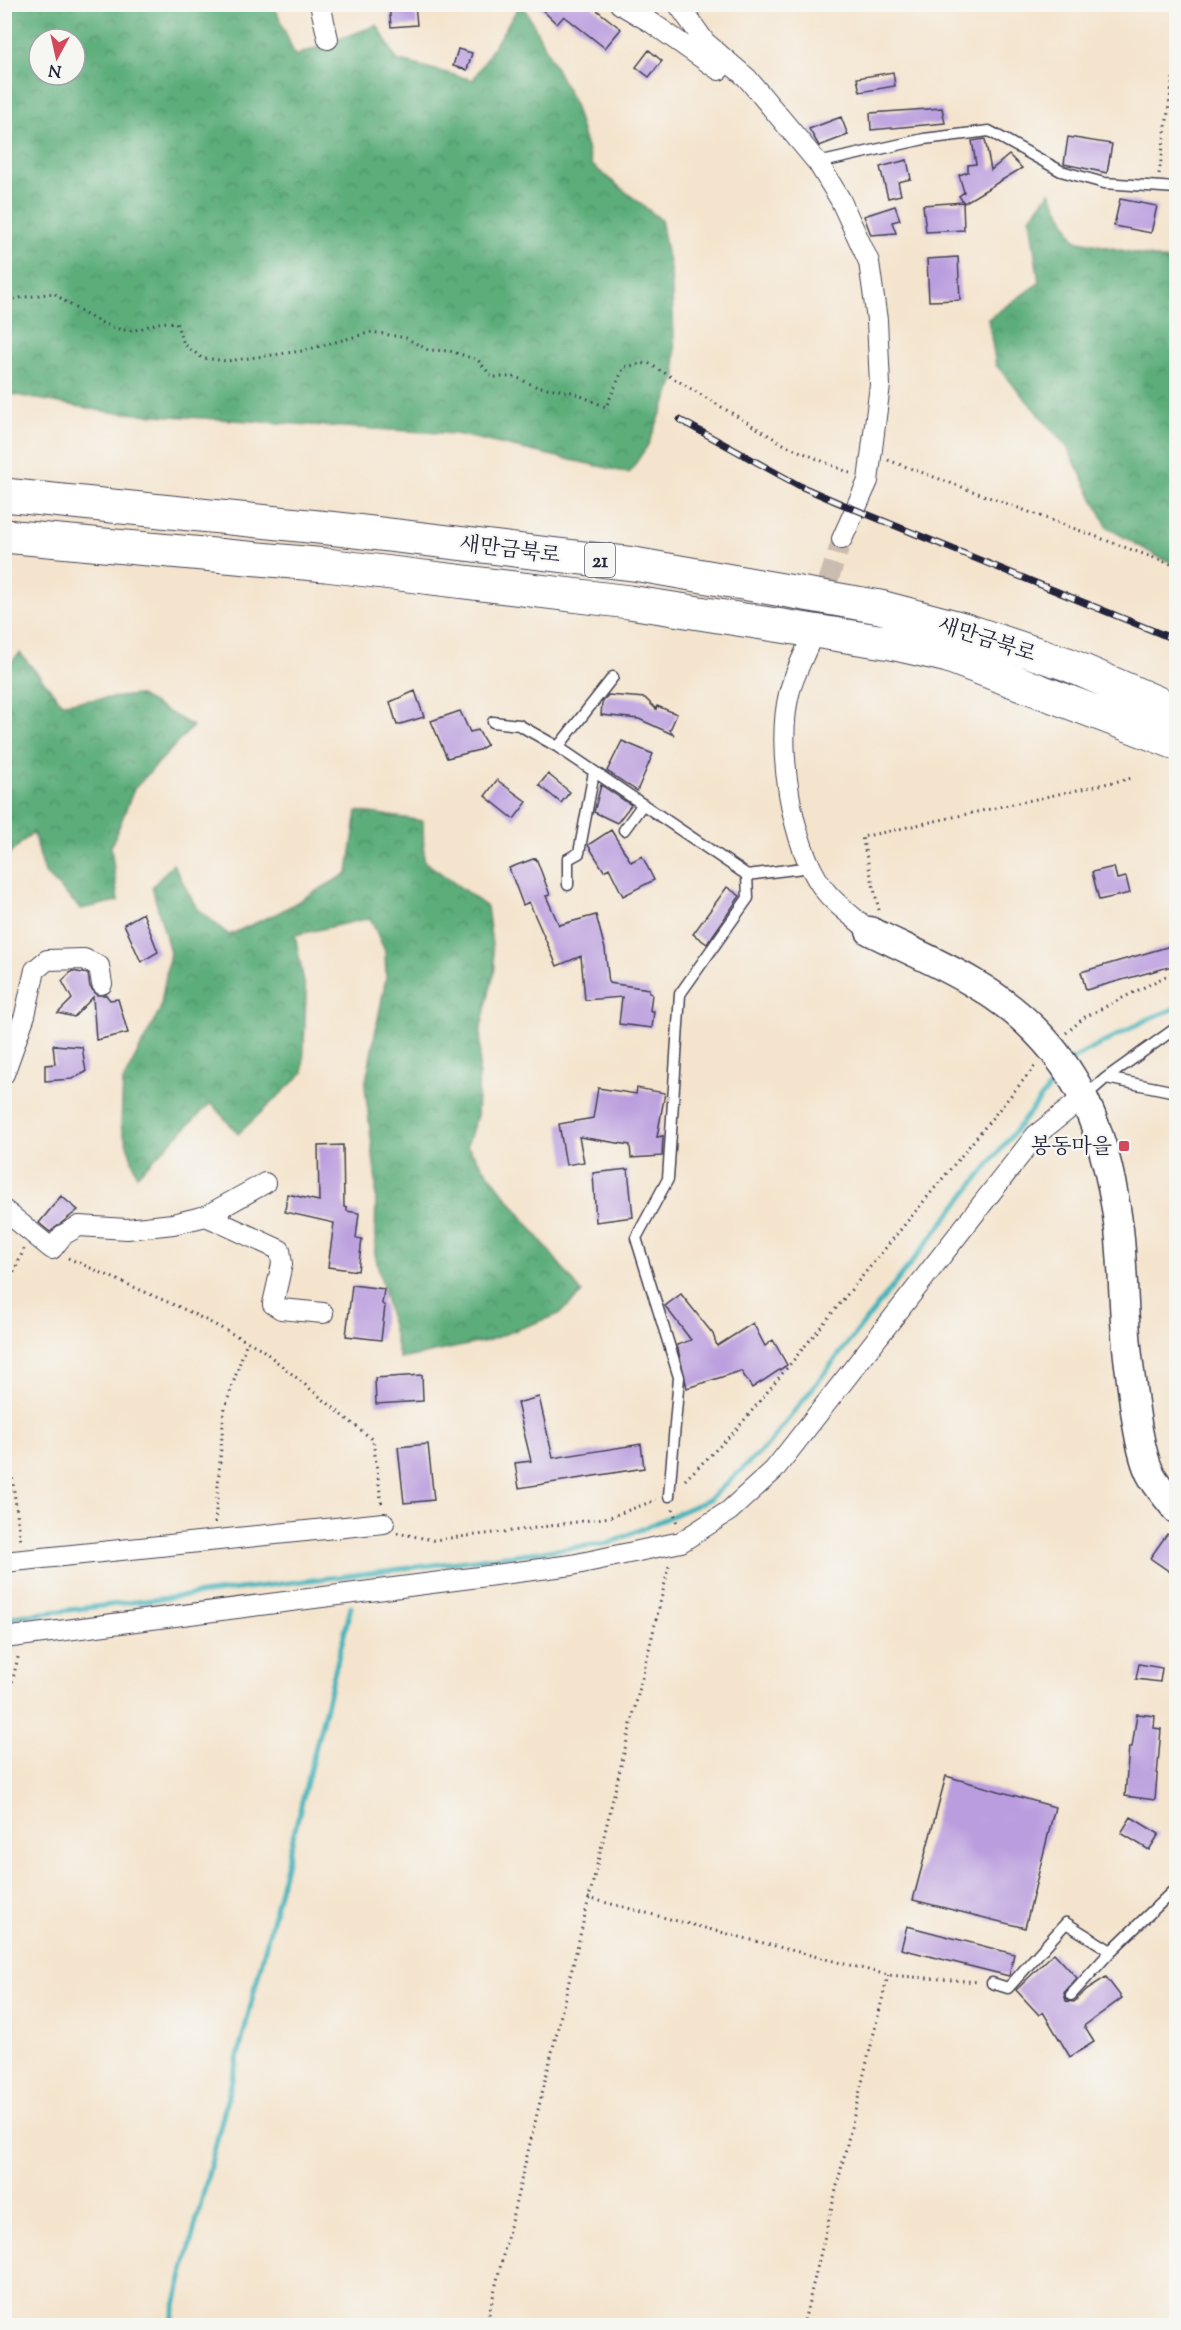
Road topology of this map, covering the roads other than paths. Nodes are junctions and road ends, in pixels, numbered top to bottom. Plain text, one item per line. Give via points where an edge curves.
1 (320, 4) edge
2 (620, 4) edge
3 (678, 4) edge
4 (328, 39) dead end
5 (747, 78) junction
6 (818, 163) junction
7 (1176, 188) edge
8 (4, 495) edge
9 (4, 536) edge
10 (842, 539) tunnel mouth
11 (809, 643) tunnel mouth
12 (613, 677) dead end
13 (1176, 711) edge
14 (494, 722) dead end
15 (1176, 743) edge
16 (558, 747) junction
17 (594, 772) junction
18 (643, 804) junction
19 (624, 830) dead end
20 (811, 867) junction
21 (747, 875) junction
22 (568, 885) dead end
23 (870, 931) joint
24 (102, 984) dead end
25 (1176, 1028) edge
26 (4, 1074) edge
27 (1106, 1078) junction
28 (1176, 1092) edge
29 (1084, 1097) junction
30 (265, 1183) dead end
31 (4, 1210) edge
32 (206, 1216) junction
33 (323, 1313) dead end
34 (670, 1500) road end
35 (1176, 1509) edge
36 (384, 1523) road end
37 (14, 1561) edge
38 (13, 1637) edge
39 (1176, 1888) edge
40 (1111, 1951) junction
41 (993, 1983) road end
42 (1071, 1995) dead end

1 - 4 street
2 - 5 street via 723,73
3 - 5 street via 705,42
5 - 6 street
6 - 7 lane via 924,139 988,131 1060,171 1104,183
6 - 10 street via 840,199 869,262 877,320 880,385 868,481
8 - 13 highway, 새만금북로 / 21 via 634,564 880,608 963,629 1067,664
9 - 15 highway, 새만금북로 / 21 via 326,565 629,602 891,643 948,656
11 - 20 street via 789,694 785,732 791,808 801,848
12 - 16 lane
14 - 16 lane via 519,725
16 - 17 lane
17 - 18 lane
17 - 22 lane via 579,853 568,859
18 - 19 lane
18 - 21 lane
20 - 21 lane
20 - 23 street via 823,890
21 - 34 lane via 748,898 680,994 668,1179 636,1238 679,1377
23 - 29 street via 973,982 1023,1019 1052,1045
24 - 26 street via 99,966 84,958 47,960 35,970
25 - 27 lane
27 - 28 lane
27 - 29 lane
29 - 35 street via 1104,1147 1119,1230 1124,1323 1137,1420 1149,1472
29 - 38 street via 1036,1135 774,1470 729,1511 680,1537 572,1565
30 - 32 street
31 - 32 street via 52,1249 63,1235 79,1226 127,1229
32 - 33 street via 280,1250 282,1264 273,1304 281,1309
36 - 37 street
39 - 40 lane
40 - 41 lane via 1066,1923 1008,1988
40 - 42 lane

